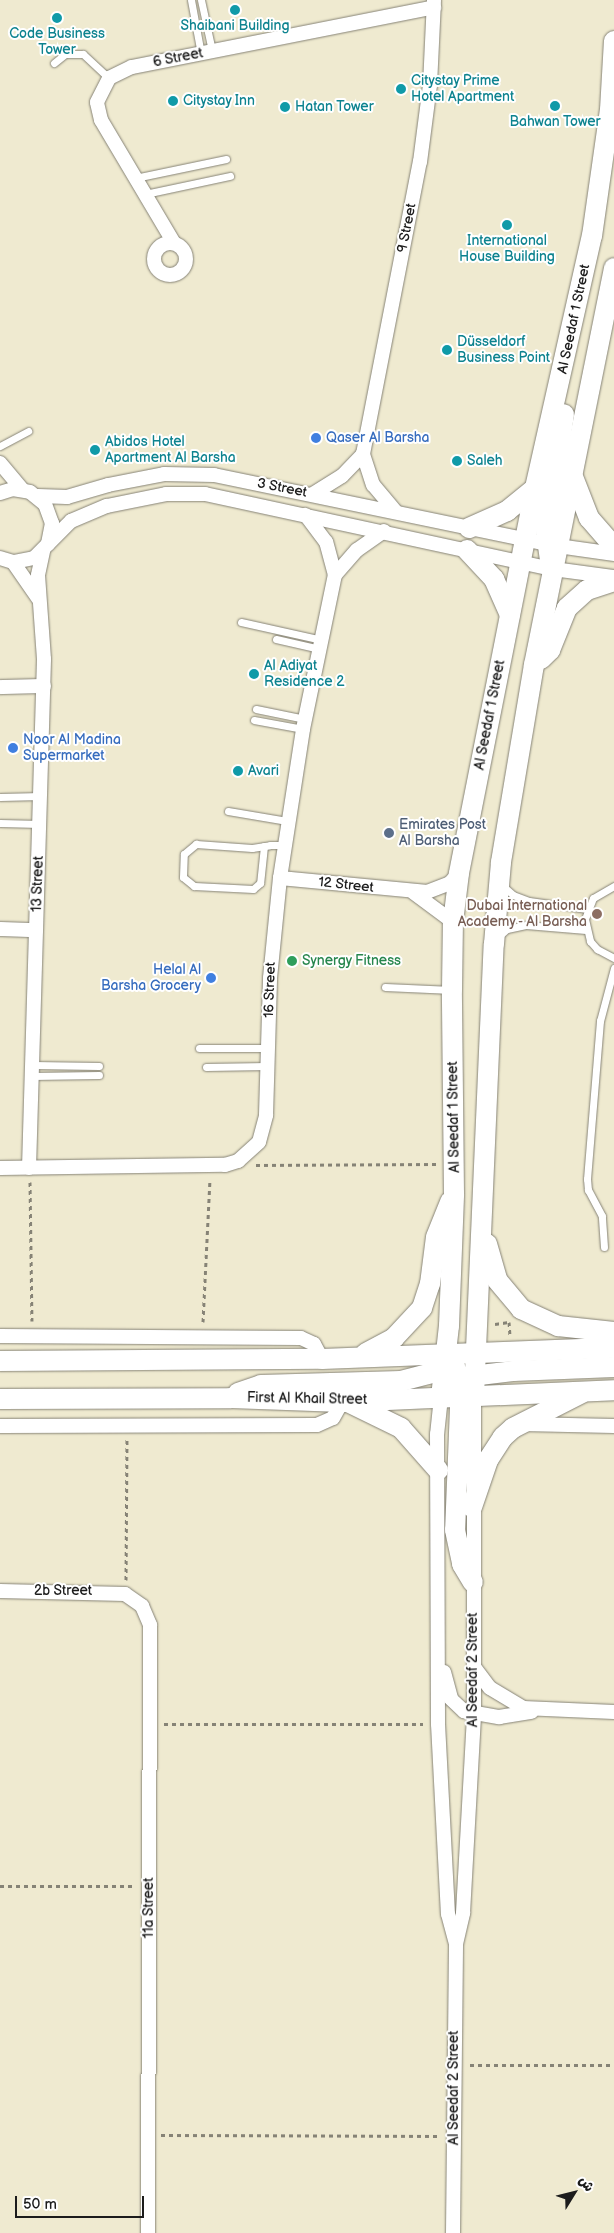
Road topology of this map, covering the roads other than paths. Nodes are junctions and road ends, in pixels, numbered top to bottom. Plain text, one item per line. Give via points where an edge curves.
1 (191, 0) edge
2 (200, 0) edge
3 (434, 4) edge
4 (614, 42) edge
5 (207, 52) junction
6 (54, 62) dead end
7 (109, 78) junction
8 (226, 159) dead end
9 (230, 176) dead end
10 (135, 178) junction
11 (145, 194) junction
12 (174, 243) dead end
13 (614, 268) edge
14 (558, 395) junction
15 (28, 430) dead end
16 (0, 446) edge
17 (363, 454) junction
18 (0, 463) edge
19 (572, 474) junction
20 (536, 488) junction
21 (22, 489) junction
22 (0, 492) edge
23 (313, 494) junction
24 (38, 496) junction
25 (396, 512) junction
26 (306, 515) junction
27 (469, 528) junction
28 (384, 531) junction
29 (526, 539) junction
30 (552, 545) junction
31 (45, 547) junction
32 (614, 547) edge
33 (467, 550) junction
34 (614, 554) edge
35 (6, 560) edge
36 (538, 566) junction
37 (335, 575) junction
38 (614, 577) edge
39 (614, 582) edge
40 (39, 599) junction
41 (510, 615) junction
42 (242, 622) dead end
43 (276, 639) dead end
44 (321, 645) junction
45 (534, 665) junction
46 (44, 686) junction
47 (0, 687) edge
48 (528, 702) junction
49 (256, 709) dead end
50 (254, 720) dead end
51 (304, 724) junction
52 (41, 796) junction
53 (0, 797) edge
54 (228, 811) dead end
55 (288, 821) junction
56 (0, 823) edge
57 (41, 824) junction
58 (264, 846) junction
59 (284, 846) junction
60 (459, 873) junction
61 (280, 878) junction
62 (500, 883) junction
63 (614, 886) edge
64 (413, 892) junction
65 (587, 909) junction
66 (453, 922) junction
67 (0, 930) edge
68 (36, 930) junction
69 (586, 930) junction
70 (494, 944) junction
71 (614, 958) edge
72 (614, 968) edge
73 (385, 986) dead end
74 (452, 990) junction
75 (199, 1048) dead end
76 (268, 1048) junction
77 (99, 1066) dead end
78 (206, 1066) dead end
79 (267, 1066) junction
80 (32, 1070) junction
81 (98, 1075) dead end
82 (0, 1168) edge
83 (29, 1168) junction
84 (454, 1194) junction
85 (482, 1219) junction
86 (604, 1247) dead end
87 (614, 1332) edge
88 (0, 1336) edge
89 (614, 1348) edge
90 (475, 1353) junction
91 (356, 1356) junction
92 (322, 1359) junction
93 (0, 1361) edge
94 (614, 1367) edge
95 (457, 1379) junction
96 (590, 1390) junction
97 (614, 1390) edge
98 (231, 1398) junction
99 (0, 1399) edge
100 (614, 1399) edge
101 (344, 1401) junction
102 (522, 1424) junction
103 (0, 1426) edge
104 (614, 1426) edge
105 (438, 1470) junction
106 (472, 1507) junction
107 (473, 1582) junction
108 (0, 1591) edge
109 (126, 1594) joint
110 (439, 1650) junction
111 (474, 1667) junction
112 (536, 1711) junction
113 (614, 1712) edge
114 (474, 1715) junction
115 (456, 1944) junction
116 (148, 2233) edge
117 (453, 2233) edge

1 - 5 lane
2 - 5 lane
3 - 5 street, 6 Street
3 - 17 street, 9 Street via 430,85 420,162
4 - 14 street, Al Seedaf 1 Street via 610,110 592,236
5 - 7 street, 6 Street via 132,67
6 - 7 lane via 65,54 83,54
7 - 10 street via 99,93 98,112
8 - 10 lane
9 - 11 lane
10 - 11 street
11 - 12 street
13 - 19 street, Al Seedaf 1 Street
14 - 20 street, Al Seedaf 1 Street
14 - 30 street via 565,418
15 - 16 lane
17 - 23 street via 342,476
17 - 25 street via 376,490
18 - 21 street
19 - 30 street, Al Seedaf 1 Street
19 - 32 street via 589,518
20 - 27 street via 507,511
20 - 29 street, Al Seedaf 1 Street
21 - 22 street
21 - 24 street
23 - 24 street, 3 Street via 229,477 182,473 129,480 67,497
23 - 25 street, 3 Street
24 - 31 street, 13 Street via 50,513 52,534
25 - 27 street, 3 Street
26 - 28 street, 3 Street
26 - 31 street, 3 Street via 205,494 166,494 126,501 88,513 65,525
26 - 37 street, 16 Street via 326,542
27 - 29 street, 3 Street
28 - 33 street, 3 Street
28 - 37 street via 357,550
29 - 30 street, 3 Street
29 - 36 street, Al Seedaf 1 Street
30 - 34 street, 3 Street
30 - 36 street, Al Seedaf 1 Street
31 - 35 street via 29,560
31 - 40 street, 13 Street via 38,575
33 - 36 street, 3 Street
33 - 41 street via 494,579
35 - 40 street, 13 Street
36 - 38 street, 3 Street
36 - 41 street, Al Seedaf 1 Street
36 - 45 street, Al Seedaf 1 Street
36 - 48 street via 520,673
37 - 44 street, 16 Street
39 - 45 street via 587,590 567,608 548,654
40 - 46 street, 13 Street via 44,639
41 - 60 street, Al Seedaf 1 Street
42 - 44 lane
43 - 44 lane
44 - 51 street, 16 Street
45 - 48 street, Al Seedaf 1 Street
46 - 47 street
46 - 52 street, 13 Street
48 - 62 street, Al Seedaf 1 Street
49 - 51 lane
50 - 51 lane
51 - 55 street, 16 Street
52 - 53 lane
52 - 57 street, 13 Street
54 - 55 lane
55 - 59 street, 16 Street
56 - 57 lane
57 - 68 street, 13 Street
58 - 58 lane via 196,844 184,854 183,878 194,886 253,890 260,883
58 - 59 lane
59 - 61 street, 16 Street
60 - 64 street, 12 Street via 439,889
60 - 66 street, Al Seedaf 1 Street
61 - 64 street, 12 Street
61 - 76 street, 16 Street via 271,960
62 - 65 lane via 521,899
62 - 70 street, Al Seedaf 1 Street
63 - 65 lane via 602,891
64 - 66 street
65 - 69 lane
66 - 74 street, Al Seedaf 1 Street
67 - 68 street
68 - 80 street, 13 Street
69 - 70 lane via 516,926 499,936
69 - 71 lane via 597,949
70 - 85 street, Al Seedaf 1 Street
72 - 86 lane via 600,1022 586,1179 588,1190 602,1216
73 - 74 lane
74 - 84 street, Al Seedaf 1 Street
75 - 76 lane
76 - 79 street, 16 Street
77 - 80 lane
78 - 79 lane
79 - 83 street, 16 Street via 266,1115 259,1142 238,1161 218,1166
80 - 81 lane
80 - 83 street, 13 Street
82 - 83 street, 16 Street
84 - 91 street via 439,1225 430,1284 422,1308 394,1338
84 - 95 street, Al Seedaf 1 Street
85 - 87 street via 492,1269 504,1291 521,1309 558,1326
85 - 90 street, Al Seedaf 1 Street
88 - 92 street via 306,1339 314,1344
89 - 90 street, First Al Khail Street
90 - 95 street, First Al Khail Street
90 - 95 street, Al Seedaf 1 Street
91 - 92 street, First Al Khail Street
91 - 95 street, First Al Khail Street
92 - 93 street, First Al Khail Street
94 - 95 street
95 - 96 street, First Al Khail Street
95 - 98 street via 261,1385
95 - 101 street, First Al Khail Street
95 - 105 street, Al Seedaf 2 Street
95 - 106 street, Al Seedaf 2 Street
95 - 107 street via 455,1530 462,1564
96 - 97 street, First Al Khail Street
96 - 100 street
96 - 102 street
98 - 99 street, First Al Khail Street
98 - 101 street, First Al Khail Street
101 - 103 street via 333,1418 317,1425
101 - 105 street via 400,1428
102 - 104 street
102 - 106 street via 494,1448
105 - 110 street, Al Seedaf 2 Street
106 - 107 street, Al Seedaf 2 Street
107 - 111 street, Al Seedaf 2 Street
108 - 109 street, 2b Street
109 - 116 street, 11a Street via 142,1606 150,1625
110 - 114 street via 451,1699 459,1708
110 - 115 street, Al Seedaf 2 Street via 438,1724 448,1914
111 - 112 street via 500,1697
111 - 114 street, Al Seedaf 2 Street
112 - 113 street
112 - 114 street via 511,1716
114 - 115 street, Al Seedaf 2 Street via 463,1913
115 - 117 street, Al Seedaf 2 Street

